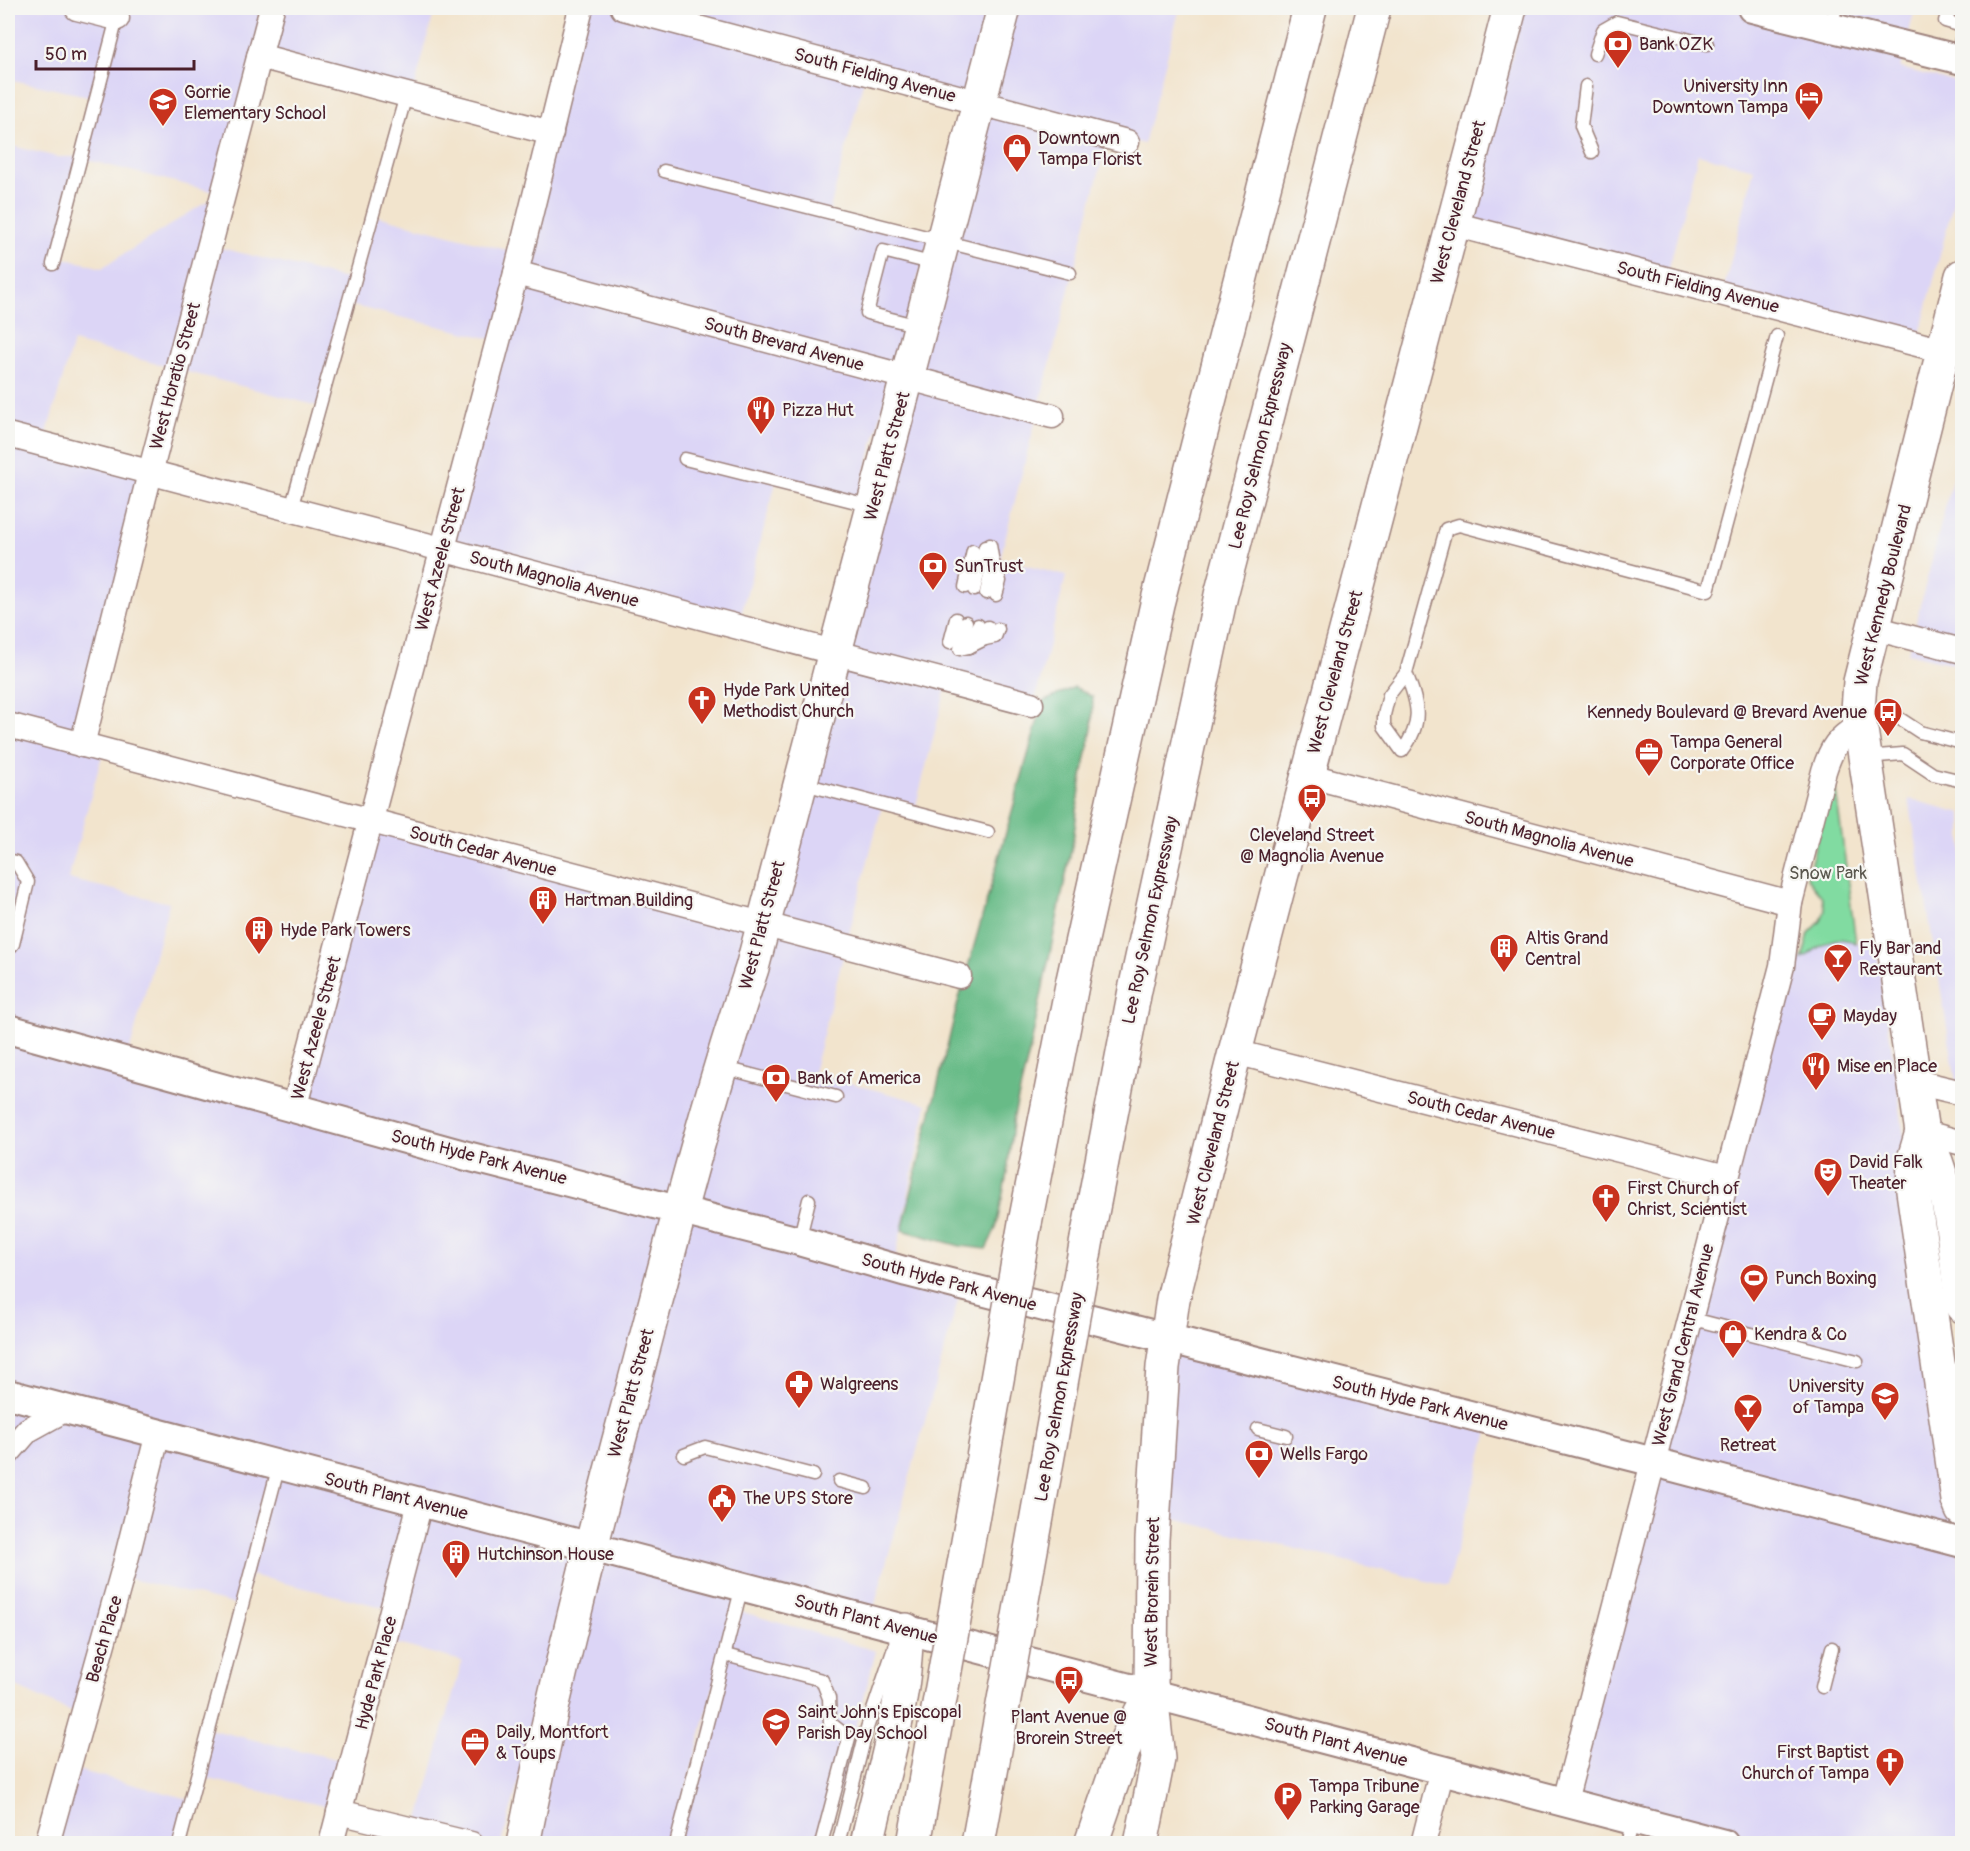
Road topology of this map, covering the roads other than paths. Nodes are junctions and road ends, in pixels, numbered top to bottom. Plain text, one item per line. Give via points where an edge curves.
1 (77, 8) edge
2 (272, 8) edge
3 (581, 8) edge
4 (622, 8) edge
5 (1004, 8) edge
6 (1310, 8) edge
7 (1374, 8) edge
8 (1510, 8) edge
9 (1752, 8) edge
10 (1950, 8) edge
11 (117, 18) joint
12 (1833, 18) edge
13 (1962, 26) edge
14 (1707, 44) dead end
15 (1960, 51) edge
16 (1595, 54) dead end
17 (259, 56) junction
18 (1586, 86) dead end
19 (406, 95) junction
20 (979, 103) junction
21 (550, 133) junction
22 (1127, 142) dead end
23 (1592, 152) dead end
24 (664, 171) dead end
25 (1453, 224) junction
26 (940, 252) junction
27 (53, 264) dead end
28 (516, 273) junction
29 (1070, 273) dead end
30 (1962, 276) edge
31 (921, 327) junction
32 (1777, 336) dead end
33 (1944, 351) junction
34 (907, 376) junction
35 (1053, 416) dead end
36 (8, 435) edge
37 (685, 459) dead end
38 (150, 473) junction
39 (873, 507) junction
40 (291, 509) junction
41 (442, 549) junction
42 (993, 563) junction
43 (985, 593) junction
44 (1874, 628) junction
45 (960, 646) joint
46 (1962, 651) edge
47 (835, 654) junction
48 (1406, 673) junction
49 (1031, 704) dead end
50 (8, 725) edge
51 (1859, 725) junction
52 (1962, 743) edge
53 (82, 745) junction
54 (1864, 757) junction
55 (1308, 775) junction
56 (1962, 781) edge
57 (800, 783) junction
58 (372, 822) junction
59 (988, 831) dead end
60 (8, 860) edge
61 (1790, 903) junction
62 (763, 926) junction
63 (8, 950) edge
64 (959, 976) dead end
65 (8, 1029) edge
66 (1235, 1052) junction
67 (719, 1066) junction
68 (1916, 1082) junction
69 (1962, 1093) edge
70 (836, 1097) dead end
71 (294, 1108) junction
72 (1922, 1132) junction
73 (1962, 1143) edge
74 (1726, 1177) junction
75 (809, 1200) dead end
76 (680, 1210) junction
77 (799, 1241) junction
78 (1962, 1306) edge
79 (1689, 1318) junction
80 (1167, 1339) junction
81 (1857, 1361) dead end
82 (8, 1394) edge
83 (66, 1409) junction
84 (1258, 1429) dead end
85 (158, 1433) junction
86 (1286, 1436) dead end
87 (8, 1453) edge
88 (684, 1455) dead end
89 (1654, 1462) junction
90 (279, 1466) junction
91 (813, 1475) dead end
92 (839, 1481) dead end
93 (866, 1488) dead end
94 (420, 1503) junction
95 (1962, 1510) edge
96 (1962, 1543) edge
97 (590, 1546) junction
98 (742, 1586) junction
99 (906, 1630) junction
100 (1832, 1648) dead end
101 (724, 1655) junction
102 (1821, 1687) dead end
103 (1151, 1694) junction
104 (1442, 1770) junction
105 (1565, 1801) junction
106 (339, 1812) junction
107 (1630, 1832) edge
108 (1681, 1838) edge
109 (47, 1844) edge
110 (179, 1844) edge
111 (331, 1844) edge
112 (471, 1844) edge
113 (523, 1844) edge
114 (676, 1844) edge
115 (821, 1844) edge
116 (838, 1844) edge
117 (867, 1844) edge
118 (915, 1844) edge
119 (978, 1844) edge
120 (1091, 1844) edge
121 (1142, 1844) edge
122 (1423, 1844) edge
123 (1724, 1844) edge

1 - 11 street
2 - 17 street, West Horatio Street
3 - 21 street, West Azeele Street
4 - 20 street, South Fielding Avenue
5 - 20 main road, West Platt Street
6 - 118 main road, bridge via 1156,604 1073,980 1025,1223
7 - 119 main road, Lee Roy Selmon Expressway, bridge via 1219,606 1135,990
8 - 25 main road, West Cleveland Street
9 - 12 street
10 - 13 lane via 1945,21
11 - 27 lane
12 - 15 street
14 - 16 lane via 1617,22 1603,30
17 - 19 street
17 - 38 street, West Horatio Street
18 - 23 lane via 1581,126
19 - 21 street
19 - 40 lane
20 - 22 street, South Fielding Avenue
20 - 26 main road, West Platt Street
21 - 28 street, West Azeele Street
24 - 26 lane
25 - 33 street, South Fielding Avenue
25 - 55 main road, West Cleveland Street
26 - 29 lane
26 - 31 main road, West Platt Street
26 - 31 lane via 883,251 867,313
28 - 34 street, South Brevard Avenue
28 - 41 street, West Azeele Street
30 - 33 main road, West Kennedy Boulevard
31 - 34 main road, West Platt Street
32 - 48 lane via 1708,591 1452,525 1446,529
33 - 44 main road, West Kennedy Boulevard
34 - 35 street, South Brevard Avenue
34 - 39 main road, West Platt Street
36 - 38 street, South Magnolia Avenue
37 - 39 lane
38 - 40 street, South Magnolia Avenue
38 - 53 street, West Horatio Street
39 - 47 main road, West Platt Street
40 - 41 street, South Magnolia Avenue
41 - 47 street, South Magnolia Avenue
41 - 58 street, West Azeele Street
42 - 43 lane
42 - 43 lane via 1000,581
42 - 43 lane via 983,548
44 - 46 street
44 - 51 main road, West Kennedy Boulevard via 1860,682
45 - 45 lane via 979,627
47 - 49 street, South Magnolia Avenue
47 - 57 main road, West Platt Street
48 - 48 lane via 1389,695 1384,715 1384,726 1402,751 1413,737 1418,702
50 - 53 street, South Cedar Avenue
51 - 52 lane via 1874,716 1891,713 1920,732
51 - 54 main road, West Kennedy Boulevard
51 - 61 street, West Grand Central Avenue via 1838,739 1830,753
53 - 58 street, South Cedar Avenue
54 - 56 lane via 1903,754 1933,774
54 - 68 main road, West Kennedy Boulevard
55 - 61 street, South Magnolia Avenue
55 - 66 main road, West Cleveland Street
57 - 59 lane
57 - 62 main road, West Platt Street
58 - 62 street, South Cedar Avenue
58 - 71 street, West Azeele Street
60 - 63 lane via 16,862 28,882 13,944
61 - 74 street, West Grand Central Avenue via 1782,966
62 - 64 street, South Cedar Avenue
62 - 67 main road, West Platt Street
65 - 71 street, South Hyde Park Avenue
66 - 74 street, South Cedar Avenue
66 - 80 main road, West Cleveland Street via 1173,1299
67 - 70 lane
67 - 76 main road, West Platt Street
68 - 69 street
68 - 72 main road, West Kennedy Boulevard
71 - 76 street, South Hyde Park Avenue
72 - 73 street
72 - 78 main road, West Kennedy Boulevard via 1937,1158 1946,1186
72 - 95 main road, West Kennedy Boulevard via 1914,1159 1913,1191
74 - 79 street, West Grand Central Avenue
75 - 77 lane
76 - 77 street, South Hyde Park Avenue
76 - 97 main road, West Platt Street
77 - 80 street, South Hyde Park Avenue
79 - 81 lane
79 - 89 street, West Grand Central Avenue
80 - 89 street, South Hyde Park Avenue
80 - 103 main road, West Brorein Street via 1154,1497
82 - 83 street, South Plant Avenue
83 - 85 street, South Plant Avenue
83 - 87 street via 28,1430
84 - 86 lane
85 - 90 street, South Plant Avenue
85 - 109 street, Beach Place
88 - 91 lane via 705,1447
89 - 96 street, South Hyde Park Avenue
89 - 105 street, West Grand Central Avenue
90 - 94 street, South Plant Avenue
90 - 110 lane
92 - 93 lane
94 - 97 street, South Plant Avenue
94 - 106 street, Hyde Park Place
97 - 98 street, South Plant Avenue
97 - 113 main road, West Platt Street
98 - 99 street, South Plant Avenue
98 - 101 lane
99 - 103 street, South Plant Avenue
99 - 116 lane via 892,1652 867,1728
99 - 117 main road via 899,1707
100 - 102 lane
101 - 114 lane
101 - 115 lane via 822,1680 830,1723 849,1738
103 - 104 street, South Plant Avenue
103 - 120 main road via 1128,1737
103 - 121 main road, West Brorein Street via 1158,1759
104 - 105 street, South Plant Avenue
104 - 122 street
105 - 107 street, South Plant Avenue
106 - 111 street, Hyde Park Place
106 - 112 street
107 - 108 street, South Plant Avenue
108 - 123 street, South Plant Avenue

